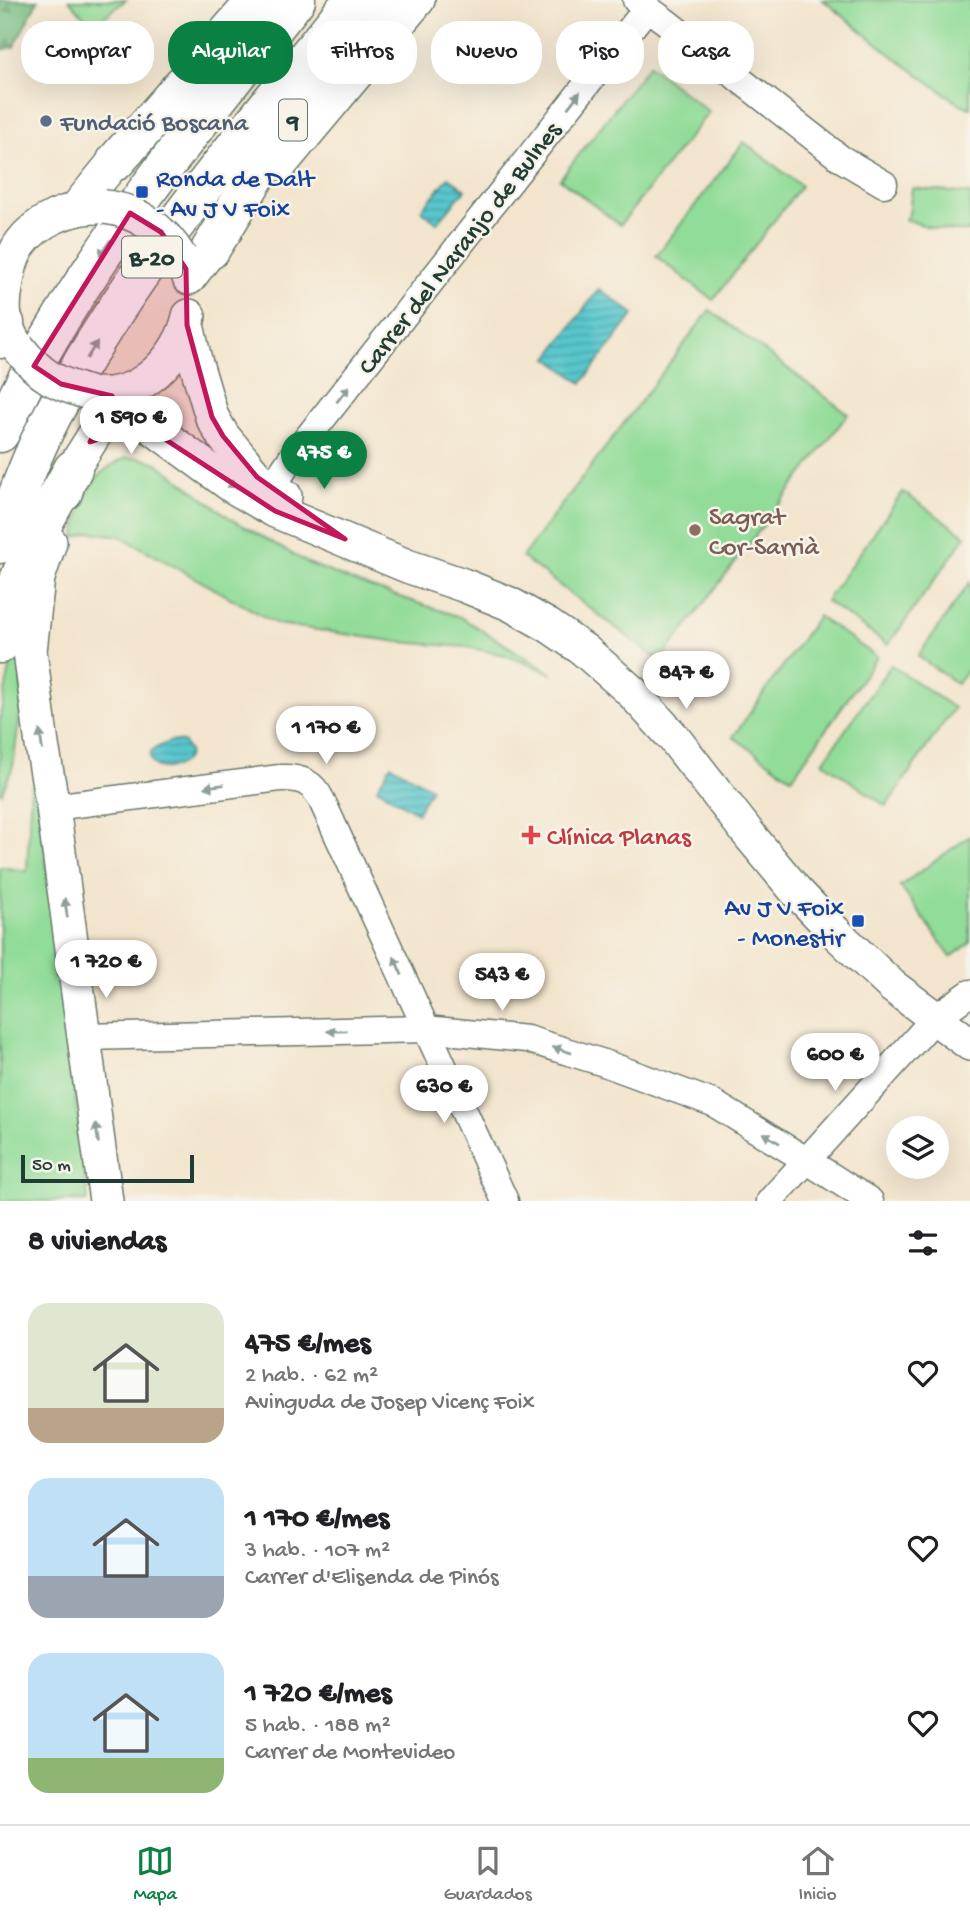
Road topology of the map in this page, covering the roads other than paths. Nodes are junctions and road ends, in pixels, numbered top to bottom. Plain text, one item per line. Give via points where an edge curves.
1 (240, 0) edge
2 (257, 0) edge
3 (296, 0) edge
4 (353, 0) edge
5 (388, 0) edge
6 (418, 0) edge
7 (642, 4) edge
8 (116, 162) junction
9 (884, 184) dead end
10 (90, 209) junction
11 (10, 247) edge
12 (193, 262) junction
13 (4, 313) edge
14 (187, 325) junction
15 (107, 394) junction
16 (0, 433) edge
17 (170, 440) junction
18 (81, 456) junction
19 (272, 487) junction
20 (345, 539) junction
21 (0, 544) edge
22 (0, 644) edge
23 (53, 807) junction
24 (970, 993) edge
25 (935, 1018) junction
26 (426, 1029) junction
27 (84, 1037) junction
28 (970, 1044) edge
29 (806, 1160) junction
30 (106, 1201) edge
31 (505, 1201) edge
32 (770, 1201) edge
33 (870, 1201) edge

1 - 8 street
2 - 8 highway
3 -> 16 highway, B-20 via 99,256 59,320
21 -> 4 highway, B-20 via 52,417 140,274
5 - 12 highway, 9 via 310,97
6 - 12 street
7 - 9 street via 840,158
19 -> 7 street, Carrer del Naranjo de Bulnes
8 - 10 street
10 - 11 street via 46,222
10 - 12 street, bridge via 116,208 145,220
11 - 13 street
12 - 14 street
13 - 15 street, bridge via 31,364 43,374 61,384
14 - 15 street via 171,357 148,379
14 - 19 street via 212,417 235,452
15 - 17 street
15 - 18 street via 98,429
17 - 18 street via 138,429 110,432
17 -> 20 street via 275,511
18 - 22 highway via 41,527
23 -> 18 street via 30,651 38,578
19 - 20 street
20 - 25 street via 510,604 584,650 631,691 673,737 751,837 835,932 892,986
26 -> 23 street via 322,801 306,782 281,778
27 -> 23 street
24 - 25 street
25 - 28 street
25 - 29 street
26 -> 27 street
29 -> 26 street via 713,1103 604,1063 527,1040
26 - 31 street
30 -> 27 street
29 - 32 street
29 - 33 street

